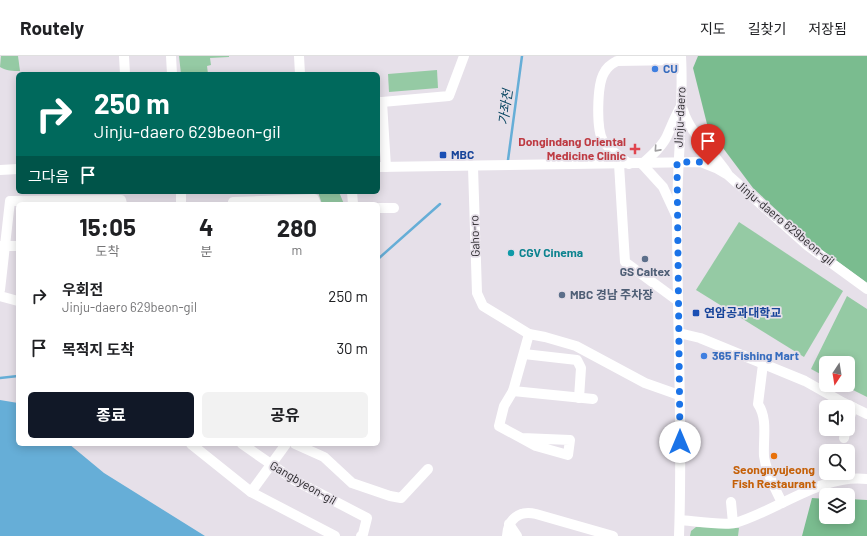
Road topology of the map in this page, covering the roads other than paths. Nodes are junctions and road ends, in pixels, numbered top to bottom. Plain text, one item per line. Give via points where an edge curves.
1 (124, 56) edge
2 (171, 56) edge
3 (299, 56) edge
4 (464, 56) edge
5 (682, 57) edge
6 (124, 72) edge
7 (172, 72) edge
8 (300, 72) edge
9 (380, 102) edge
10 (681, 106) junction
11 (677, 162) junction
12 (624, 164) junction
13 (642, 164) junction
14 (382, 167) edge
15 (473, 167) junction
16 (16, 169) edge
17 (0, 170) edge
18 (728, 175) junction
19 (122, 202) edge
20 (273, 202) edge
21 (315, 202) edge
22 (380, 208) edge
23 (394, 208) dead end
24 (677, 216) junction
25 (2, 246) edge
26 (16, 246) edge
27 (867, 289) edge
28 (0, 290) edge
29 (0, 296) edge
30 (16, 300) edge
31 (678, 301) junction
32 (679, 333) junction
33 (529, 334) junction
34 (524, 354) junction
35 (763, 364) junction
36 (513, 391) junction
37 (679, 395) junction
38 (579, 398) junction
39 (593, 399) dead end
40 (838, 400) edge
41 (855, 409) edge
42 (867, 414) edge
43 (522, 438) dead end
44 (194, 446) edge
45 (245, 446) edge
46 (285, 446) edge
47 (299, 446) edge
48 (271, 465) junction
49 (428, 469) dead end
50 (867, 479) edge
51 (251, 492) junction
52 (731, 502) dead end
53 (782, 503) junction
54 (680, 520) junction
55 (734, 523) junction
56 (508, 529) edge
57 (334, 536) edge
58 (361, 536) edge
59 (499, 536) edge
60 (517, 536) edge
61 (613, 536) edge
62 (679, 536) edge

1 - 6 street
2 - 7 street
3 - 8 street
4 - 9 street via 449,96
5 - 10 street, Jinju-daero
5 - 12 street via 617,61 610,64 603,74 599,102 603,141
9 - 14 street
10 - 11 street, Jinju-daero
10 -> 13 street via 661,146
10 - 18 street via 692,130 718,159
11 - 13 street
11 - 18 street, Jinju-daero 629beon-gil via 701,162
11 - 24 street, Jinju-daero
12 - 13 street
12 - 15 street
12 - 31 street via 625,262
13 - 24 street via 663,188
14 - 15 street
15 - 33 street, Gaho-ro via 477,293 481,304
16 - 17 street
18 - 27 street, Jinju-daero 629beon-gil via 808,246
19 - 25 street via 10,201
20 - 21 street via 314,199
22 - 23 street
24 - 31 street, Jinju-daero
25 - 26 street
25 - 28 street
29 - 30 street
31 - 32 street, Jinju-daero
32 - 35 street via 700,338
32 - 37 street, Jinju-daero
33 - 34 street
33 - 37 street via 576,346 645,383
34 - 36 street
34 - 38 street via 577,360 581,368
35 - 40 street
35 - 53 street via 758,404 763,412 764,456 767,470
36 - 38 street
36 - 43 street via 504,406 499,426
37 - 54 street, Jinju-daero
38 - 39 street
41 - 42 street
44 - 51 street
45 - 48 street, Gangbyeon-gil
46 - 48 street
47 - 49 street via 324,457 352,483 401,498
48 - 51 street
48 - 58 street, Gangbyeon-gil via 294,480 367,518
50 - 53 street via 840,480
51 - 57 street
52 - 55 street
53 - 55 street
54 - 55 street
54 - 62 street, Jinju-daero
56 - 59 street
56 - 60 street
56 - 61 street via 513,518 523,513 531,513

